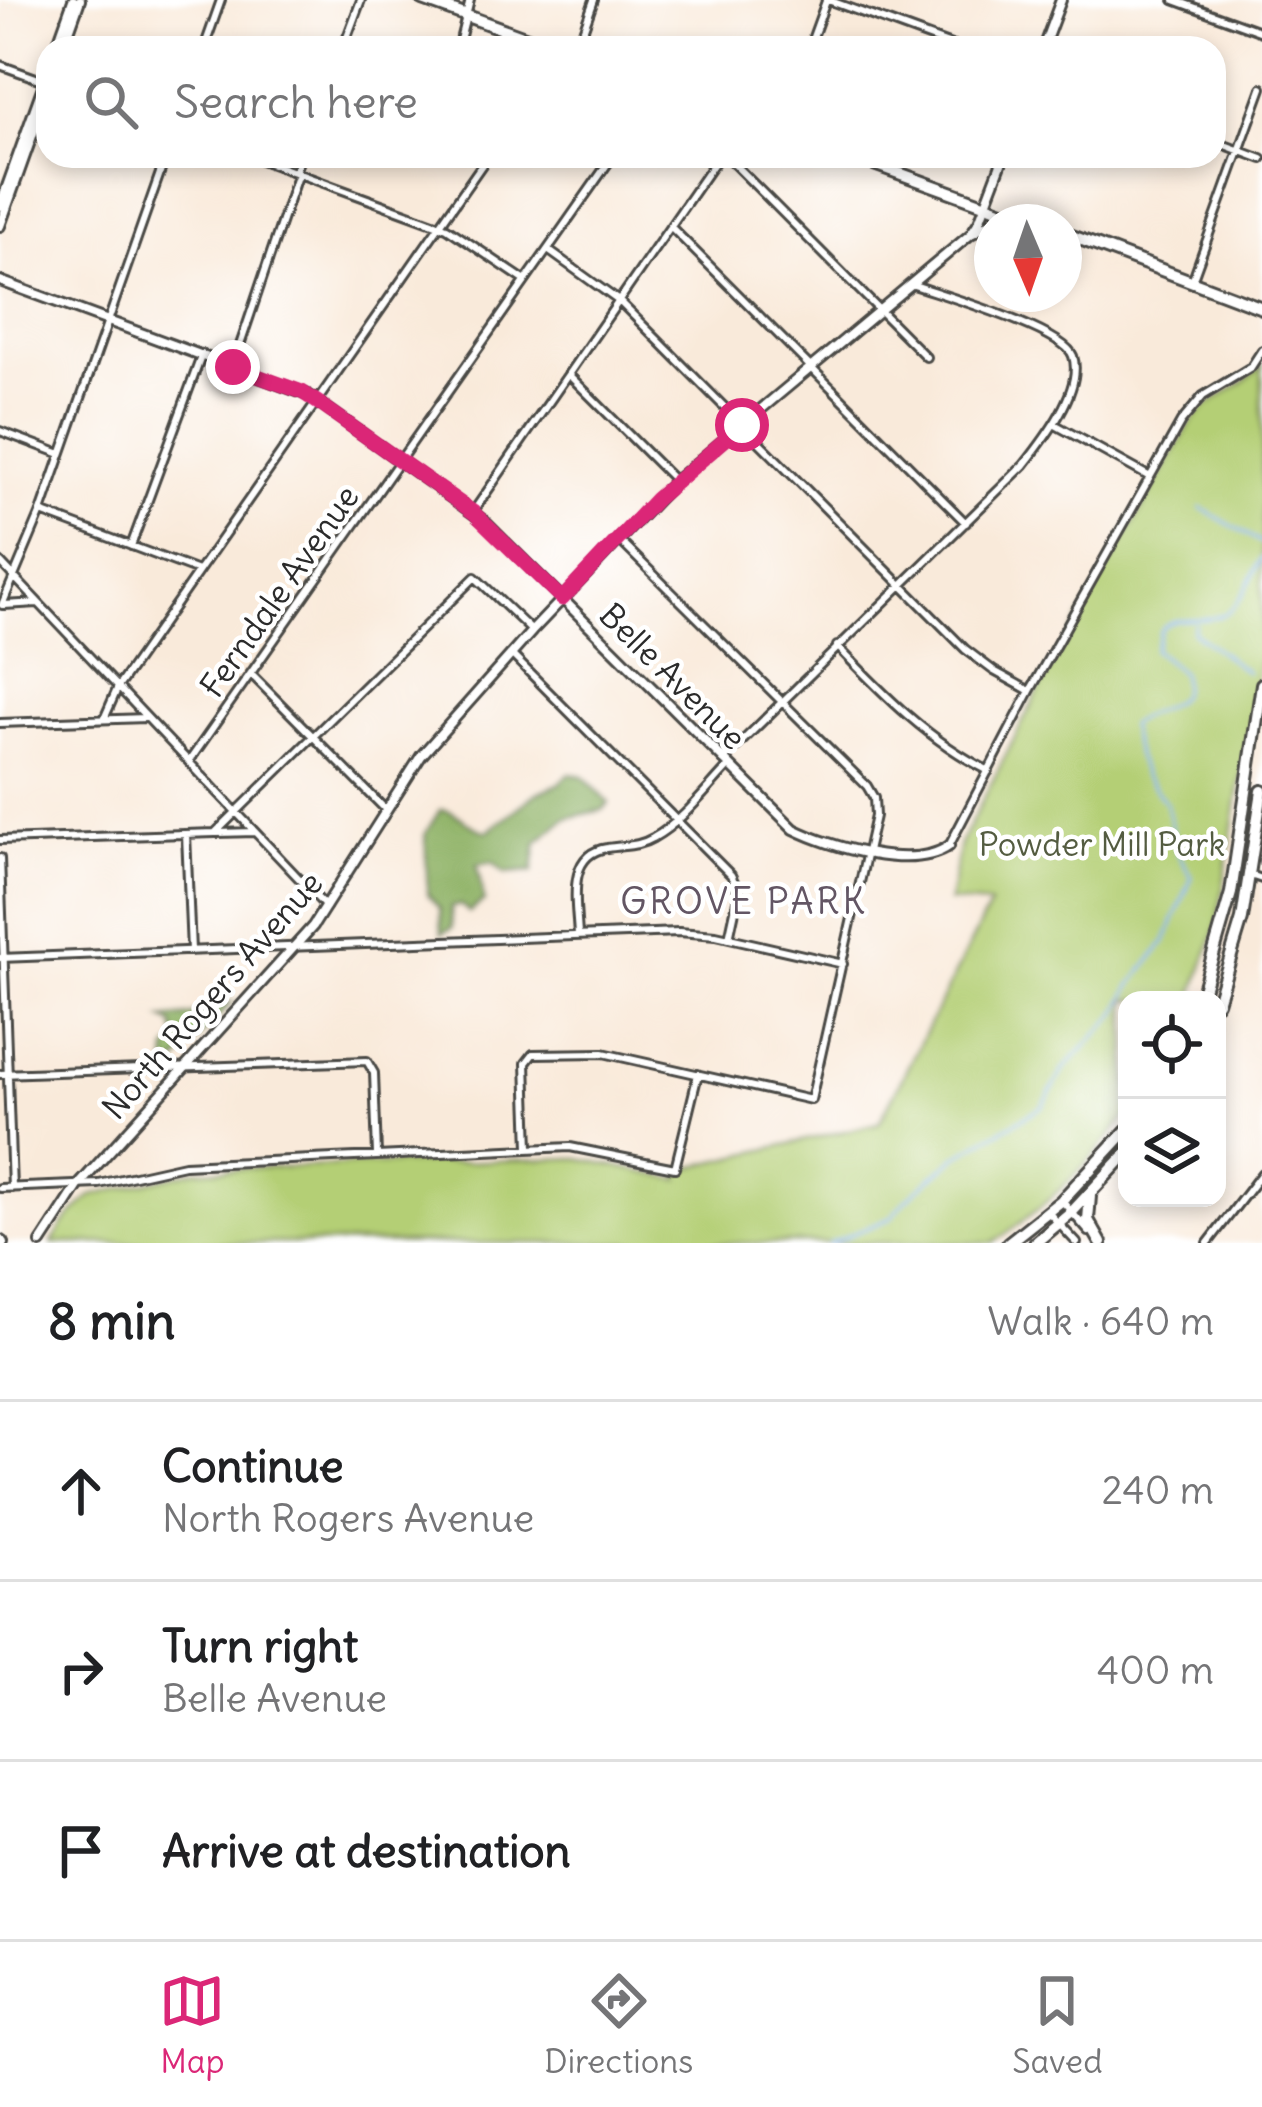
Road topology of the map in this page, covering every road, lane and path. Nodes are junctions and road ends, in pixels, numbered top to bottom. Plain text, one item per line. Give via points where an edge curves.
1 (77, 0) edge
2 (221, 0) edge
3 (361, 0) edge
4 (424, 0) edge
5 (470, 0) edge
6 (594, 0) edge
7 (827, 0) edge
8 (1061, 0) edge
9 (1177, 0) edge
10 (468, 16) junction
11 (1262, 32) edge
12 (64, 36) edge
13 (208, 36) edge
14 (348, 36) edge
15 (462, 36) edge
16 (522, 36) edge
17 (581, 36) edge
18 (814, 36) edge
19 (926, 36) edge
20 (1048, 36) edge
21 (0, 65) edge
22 (36, 78) edge
23 (1262, 88) edge
24 (36, 111) edge
25 (36, 116) edge
26 (1226, 145) edge
27 (1239, 150) junction
28 (1262, 159) edge
29 (162, 168) edge
30 (282, 168) edge
31 (297, 168) edge
32 (479, 168) edge
33 (606, 168) edge
34 (714, 168) edge
35 (734, 168) edge
36 (885, 168) edge
37 (1000, 168) edge
38 (296, 173) junction
39 (983, 204) edge
40 (986, 204) edge
41 (0, 206) edge
42 (439, 225) junction
43 (0, 226) edge
44 (974, 228) edge
45 (672, 229) junction
46 (974, 232) edge
47 (971, 234) junction
48 (1082, 240) edge
49 (548, 250) junction
50 (0, 281) edge
51 (526, 281) junction
52 (1192, 281) junction
53 (911, 284) junction
54 (620, 302) junction
55 (1262, 308) edge
56 (880, 311) junction
57 (108, 320) junction
58 (1262, 350) edge
59 (202, 354) junction
60 (926, 357) dead end
61 (233, 367) junction
62 (811, 368) junction
63 (569, 375) junction
64 (316, 401) junction
65 (1054, 424) junction
66 (742, 425) junction
67 (0, 431) edge
68 (61, 454) junction
69 (400, 460) junction
70 (1150, 477) junction
71 (675, 481) junction
72 (41, 512) junction
73 (473, 512) junction
74 (966, 523) junction
75 (618, 539) junction
76 (131, 546) junction
77 (0, 562) edge
78 (198, 571) junction
79 (16, 579) junction
80 (900, 583) junction
81 (562, 599) junction
82 (39, 603) junction
83 (1, 605) edge
84 (532, 631) junction
85 (837, 646) junction
86 (511, 654) junction
87 (251, 674) junction
88 (1262, 684) edge
89 (118, 687) junction
90 (1030, 691) junction
91 (781, 703) junction
92 (147, 718) junction
93 (104, 719) junction
94 (0, 723) edge
95 (313, 737) junction
96 (190, 760) junction
97 (726, 763) junction
98 (989, 771) junction
99 (1262, 791) edge
100 (237, 811) junction
101 (386, 811) junction
102 (676, 820) junction
103 (255, 832) junction
104 (215, 833) junction
105 (186, 834) junction
106 (0, 840) edge
107 (1255, 842) junction
108 (949, 846) joint
109 (868, 852) junction
110 (0, 859) edge
111 (1262, 864) edge
112 (1236, 865) junction
113 (1256, 877) edge
114 (326, 907) junction
115 (578, 936) junction
116 (729, 938) junction
117 (295, 946) junction
118 (191, 951) junction
119 (2, 958) edge
120 (843, 964) junction
121 (1203, 991) edge
122 (1221, 991) edge
123 (183, 1069) junction
124 (4, 1074) edge
125 (698, 1074) junction
126 (1118, 1140) edge
127 (529, 1148) junction
128 (377, 1156) junction
129 (1118, 1163) edge
130 (1262, 1173) edge
131 (78, 1186) junction
132 (0, 1188) edge
133 (12, 1188) junction
134 (1093, 1192) junction
135 (1061, 1201) junction
136 (1048, 1212) junction
137 (1072, 1212) junction
138 (1059, 1224) junction
139 (41, 1243) edge
140 (1008, 1243) edge
141 (1035, 1243) edge
142 (1077, 1243) edge
143 (1100, 1243) edge
144 (1208, 1243) edge

1 - 12 street
2 - 13 street
3 - 14 street
4 - 10 main road
5 - 10 street
6 - 17 street
7 - 18 street
7 - 19 street
8 - 20 street
9 - 11 street
10 - 15 street
10 - 16 main road
21 - 22 street
23 - 27 street
24 - 41 street
25 - 43 street
26 - 27 street
27 - 28 street
27 - 52 street
29 - 57 street
30 - 38 street
31 - 38 street
32 - 42 street
33 - 49 street, Ferndale Avenue
34 - 45 street
35 - 56 street
36 - 39 main road
37 - 40 street, North Rogers Avenue
38 - 42 street
38 - 61 street
42 - 51 street
42 - 64 street
44 - 47 street, North Rogers Avenue
45 - 54 street
45 - 62 street
46 - 47 street
47 - 53 street, North Rogers Avenue
48 - 52 main road
49 - 51 street, Ferndale Avenue
49 - 54 street
50 - 57 street, Belle Avenue
51 - 69 street, Ferndale Avenue
52 - 55 main road
53 - 56 street, North Rogers Avenue
53 - 65 street via 1055,336 1070,349 1075,372
54 - 63 street
54 - 66 street
56 - 60 street
56 - 62 street, North Rogers Avenue
57 - 59 street, Belle Avenue
57 - 68 street
58 - 70 street via 1244,373 1195,403
59 - 61 street, Belle Avenue
59 - 76 street
61 - 64 street, Belle Avenue
62 - 66 street, North Rogers Avenue
62 - 74 street
63 - 71 street
63 - 73 street
64 - 69 street, Belle Avenue
64 - 78 street
65 - 70 street
65 - 74 street
66 - 71 street, North Rogers Avenue
66 - 80 street
67 - 68 street
68 - 72 street
69 - 73 street, Belle Avenue
69 - 87 street, Ferndale Avenue
70 - 90 street
71 - 75 street, North Rogers Avenue
72 - 76 street
72 - 79 street
73 - 81 street, Belle Avenue
74 - 80 street
75 - 81 street, North Rogers Avenue
75 - 91 street
76 - 78 street
77 - 79 street
78 - 89 street
79 - 82 street
79 - 83 street
80 - 85 street
80 - 90 street via 976,658
81 - 84 street, North Rogers Avenue
81 - 97 street, Belle Avenue
82 - 83 street
82 - 89 street
84 - 86 street, North Rogers Avenue
84 - 95 street via 475,577
85 - 91 street
85 - 98 street via 904,713
86 - 101 street, North Rogers Avenue via 432,741
86 - 102 street
87 - 95 street
87 - 96 street, Ferndale Avenue
88 - 112 main road
89 - 92 street
89 - 93 street
90 - 98 street
91 - 97 street
91 - 109 street via 871,792
92 - 93 street
92 - 96 street
93 - 94 street
95 - 100 street
95 - 101 street
96 - 100 street
97 - 102 street
97 - 109 street, Belle Avenue via 794,829
98 - 108 street
99 - 107 main road
100 - 103 street
100 - 104 street
101 - 114 street, North Rogers Avenue
102 - 115 street via 645,842 605,848 582,863
102 - 116 street via 738,886
103 - 104 street
103 - 114 street
104 - 105 street
105 - 106 street
105 - 118 street
107 - 111 street
107 - 113 main road
108 - 109 street, Belle Avenue via 923,858
109 - 120 street
110 - 119 street
112 - 113 main road
112 - 121 main road
113 - 122 main road
114 - 117 street, North Rogers Avenue
115 - 116 street
115 - 117 street
116 - 120 street
117 - 118 street
117 - 123 street, North Rogers Avenue
118 - 119 street
119 - 124 street
120 - 125 street via 811,1100
123 - 124 street
123 - 128 street via 371,1063
123 - 131 street, North Rogers Avenue
124 - 133 street
125 - 127 street via 675,1168 590,1148
125 - 127 street via 603,1053 533,1054 526,1063
126 - 135 main road
127 - 128 street
128 - 131 street via 184,1165
129 - 134 main road
130 - 144 street
131 - 133 street
131 - 139 street, North Rogers Avenue
132 - 133 street
134 - 137 main road
134 - 143 main road via 1088,1220
135 - 136 main road
135 - 137 street
136 - 138 street
136 - 140 main road
137 - 138 main road
137 - 143 street
138 - 141 main road
138 - 142 street

